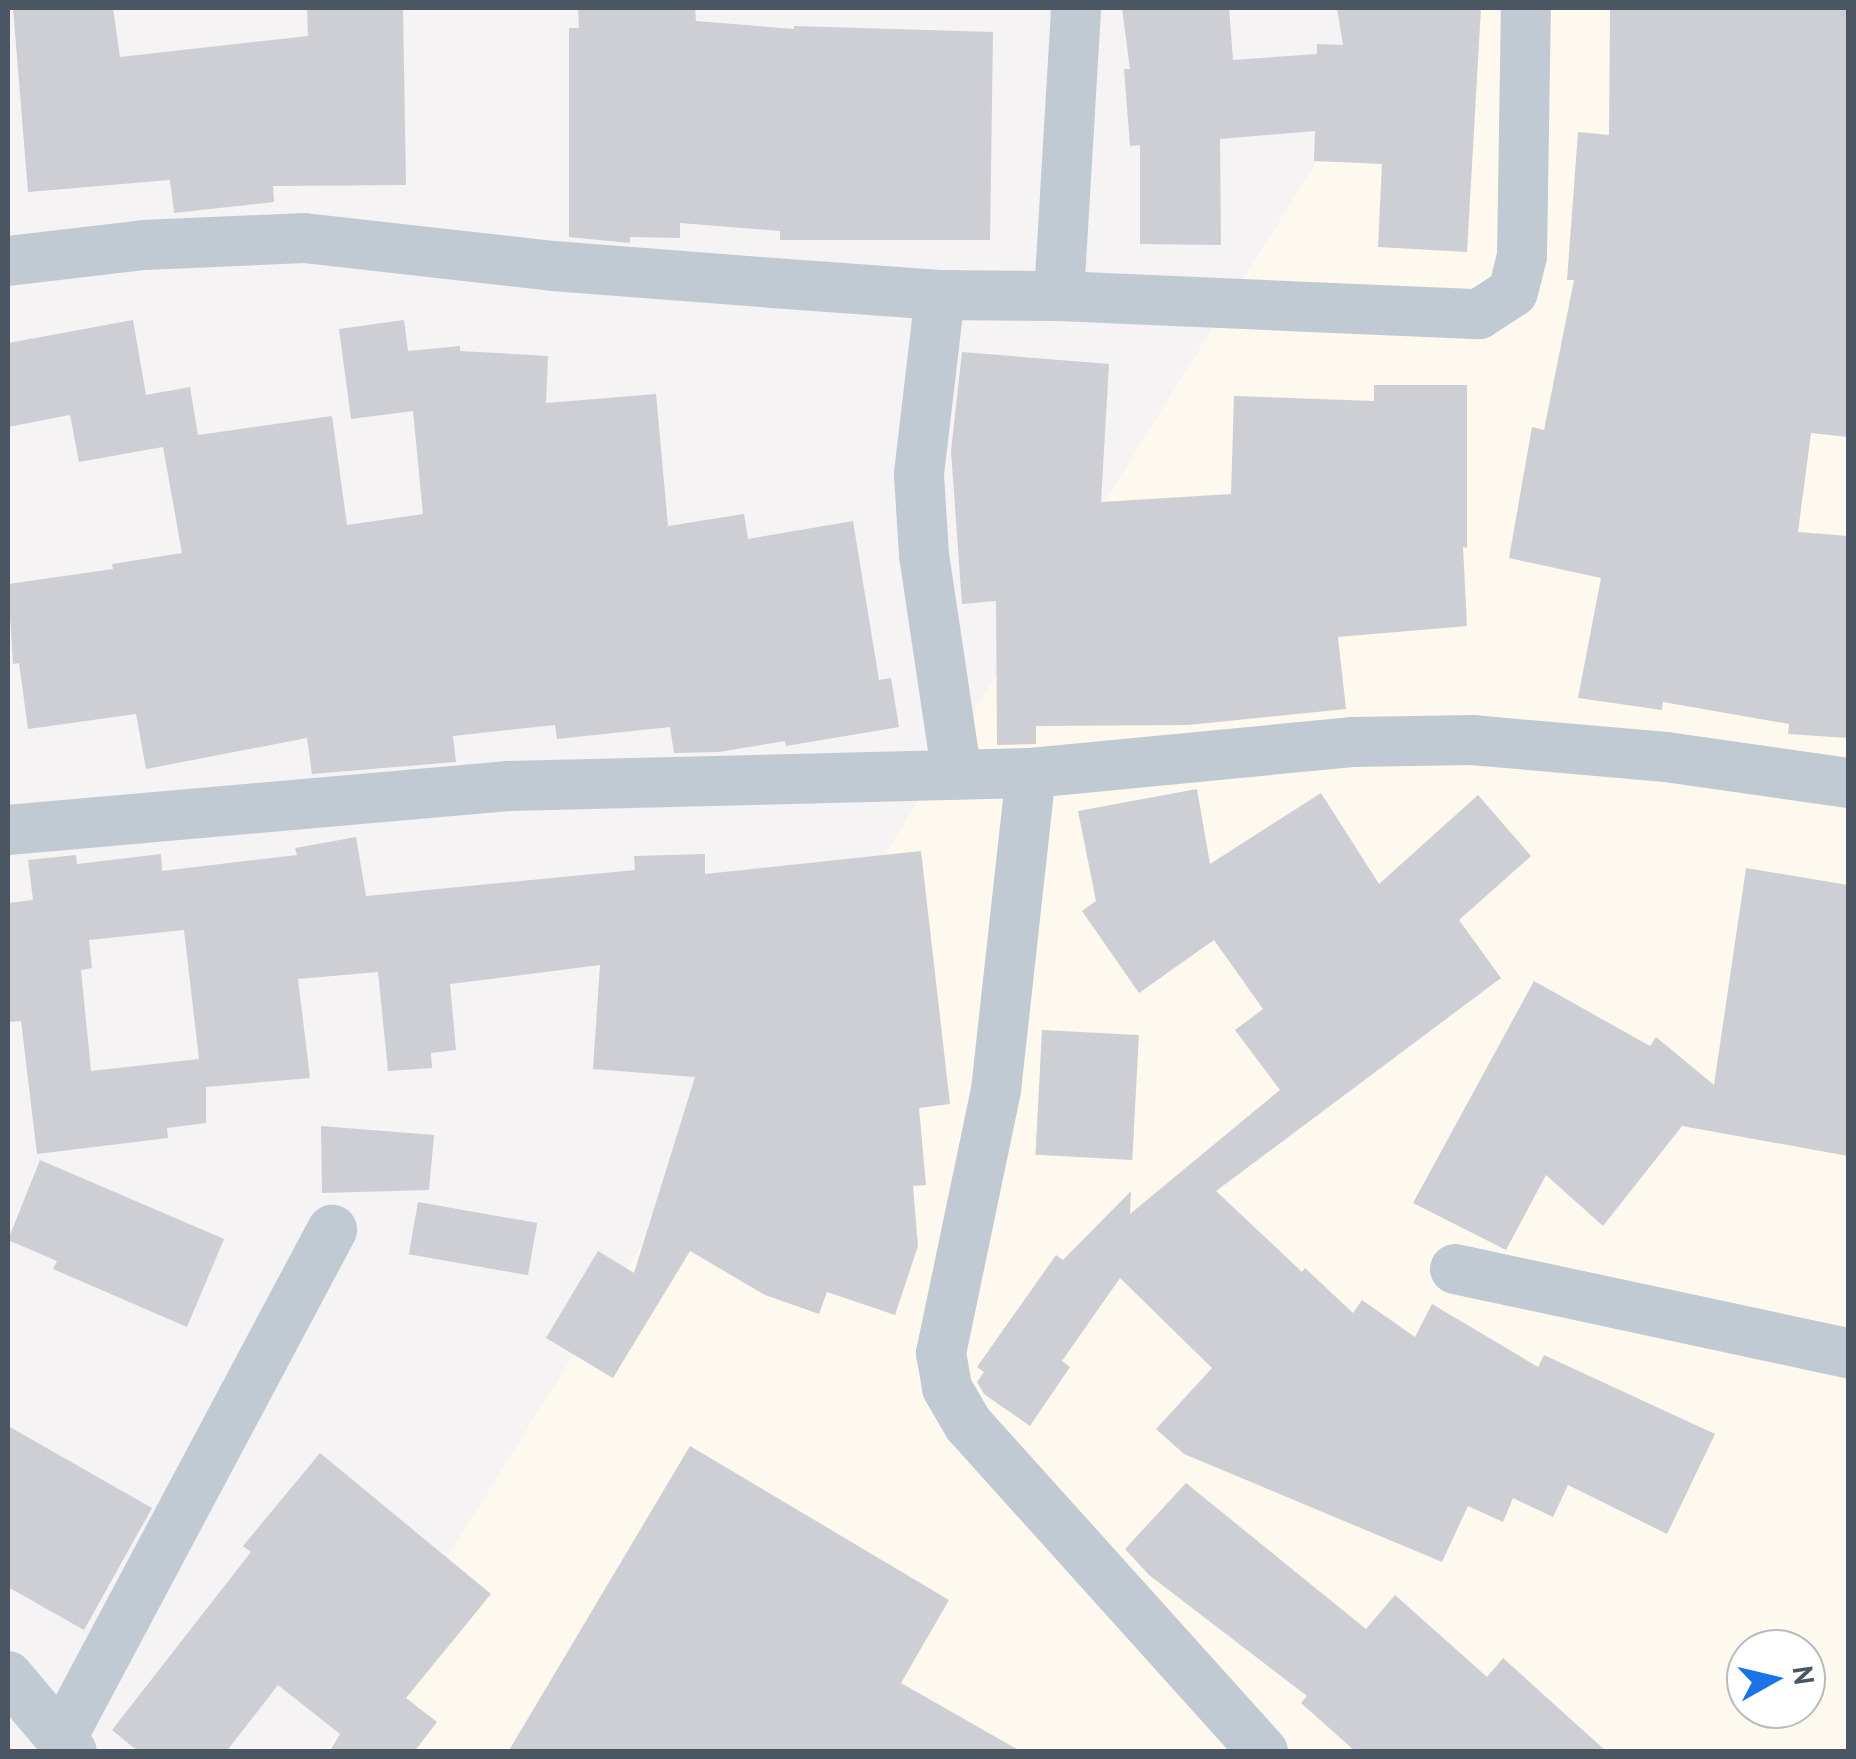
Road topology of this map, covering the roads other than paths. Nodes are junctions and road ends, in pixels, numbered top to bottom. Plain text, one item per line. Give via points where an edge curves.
1 (1076, 8) edge
2 (1526, 8) edge
3 (8, 261) edge
4 (940, 295) junction
5 (1059, 296) junction
6 (1031, 773) junction
7 (958, 775) junction
8 (1848, 783) edge
9 (8, 830) edge
10 (332, 1230) dead end
11 (1456, 1270) dead end
12 (1848, 1353) edge
13 (8, 1676) edge
14 (66, 1745) edge
15 (1263, 1752) edge

1 - 5 street
2 - 5 street via 1522,256 1513,292 1479,314
3 - 4 street via 160,244 304,238 553,266
4 - 5 street
4 - 7 street via 918,475
6 - 7 street
6 - 8 street via 1352,742 1472,740 1666,757
6 - 15 street via 996,1090 941,1353 947,1388 968,1424
7 - 9 street via 509,786
10 - 14 street
11 - 12 street
13 - 14 street

